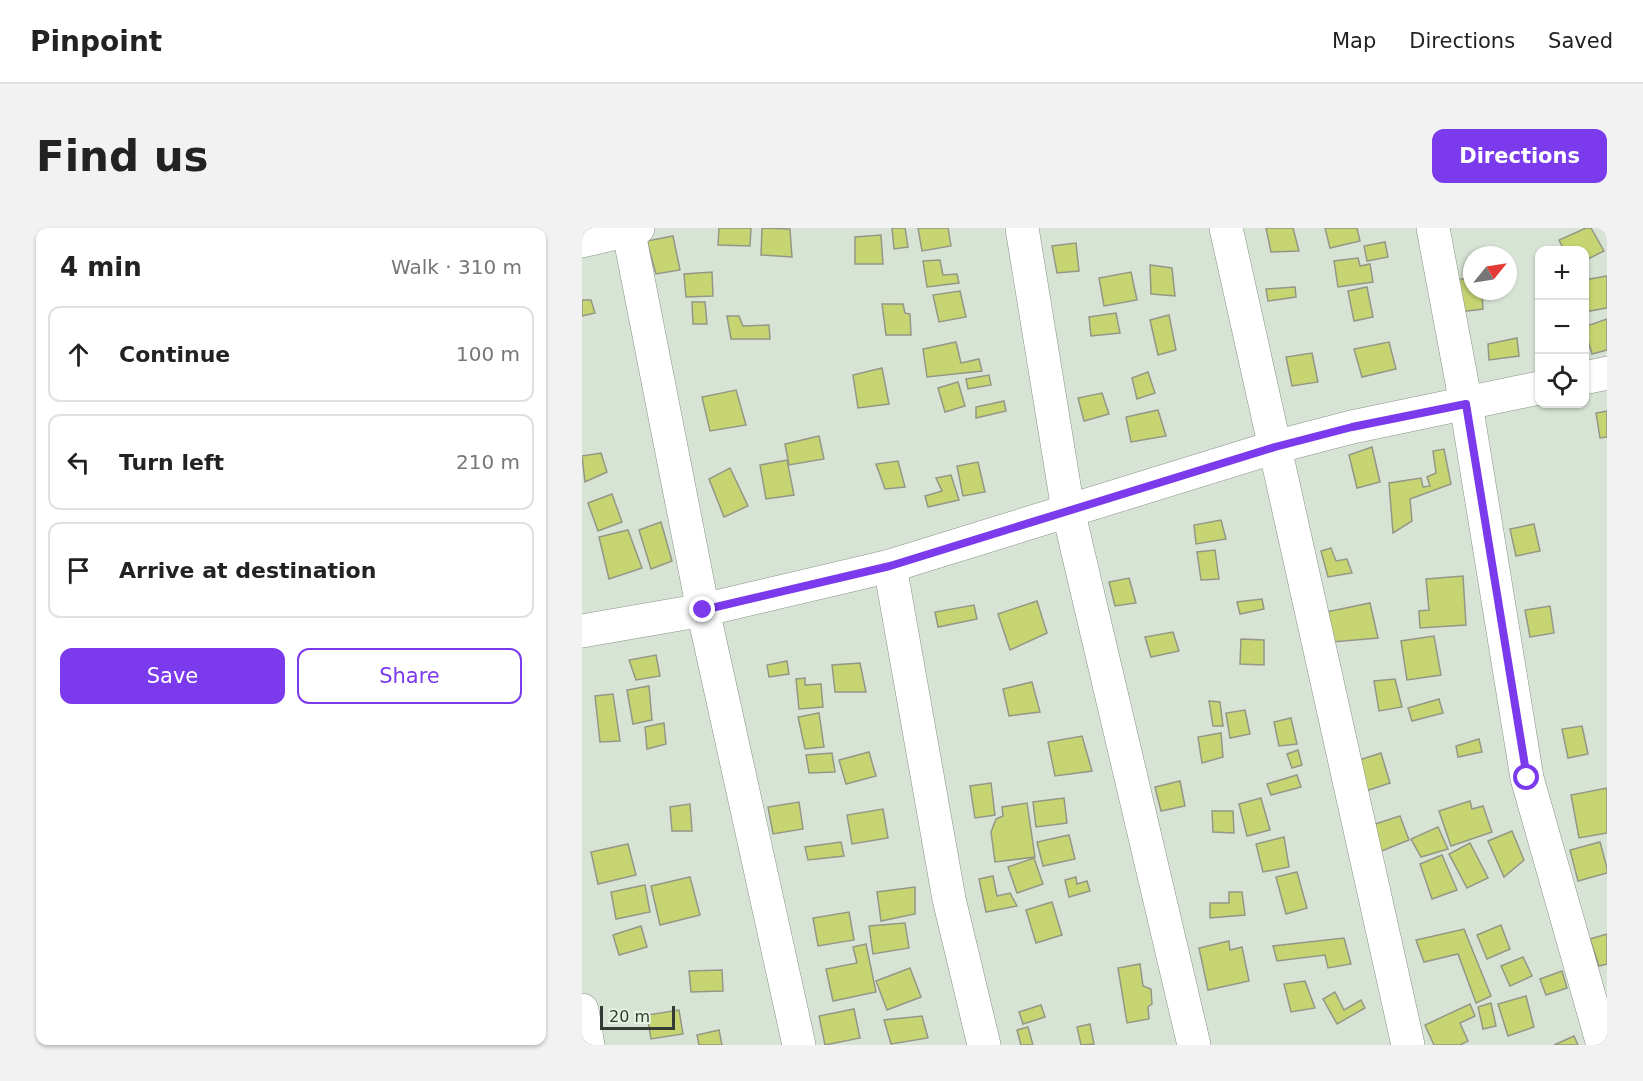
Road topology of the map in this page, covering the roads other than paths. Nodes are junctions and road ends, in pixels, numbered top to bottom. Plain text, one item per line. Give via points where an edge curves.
1 (1022, 228) edge
2 (1226, 228) edge
3 (1433, 228) edge
4 (632, 229) edge
5 (582, 241) edge
6 (1607, 373) edge
7 (1589, 377) edge
8 (1535, 389) edge
9 (1466, 404) junction
10 (1275, 447) junction
11 (1068, 510) junction
12 (890, 566) junction
13 (703, 610) junction
14 (582, 631) edge
15 (582, 1010) edge
16 (588, 1045) edge
17 (800, 1045) edge
18 (984, 1045) edge
19 (1194, 1045) edge
20 (1408, 1045) edge
21 (1603, 1045) edge

1 - 11 street
2 - 10 street
3 - 9 street
4 - 5 street
4 - 13 street
6 - 7 street
8 - 9 street
9 - 10 street
9 - 21 street via 1527,778
10 - 11 street
10 - 20 street
11 - 12 street
11 - 19 street
12 - 13 street
12 - 18 street via 949,899
13 - 14 street
13 - 17 street
15 - 16 street

